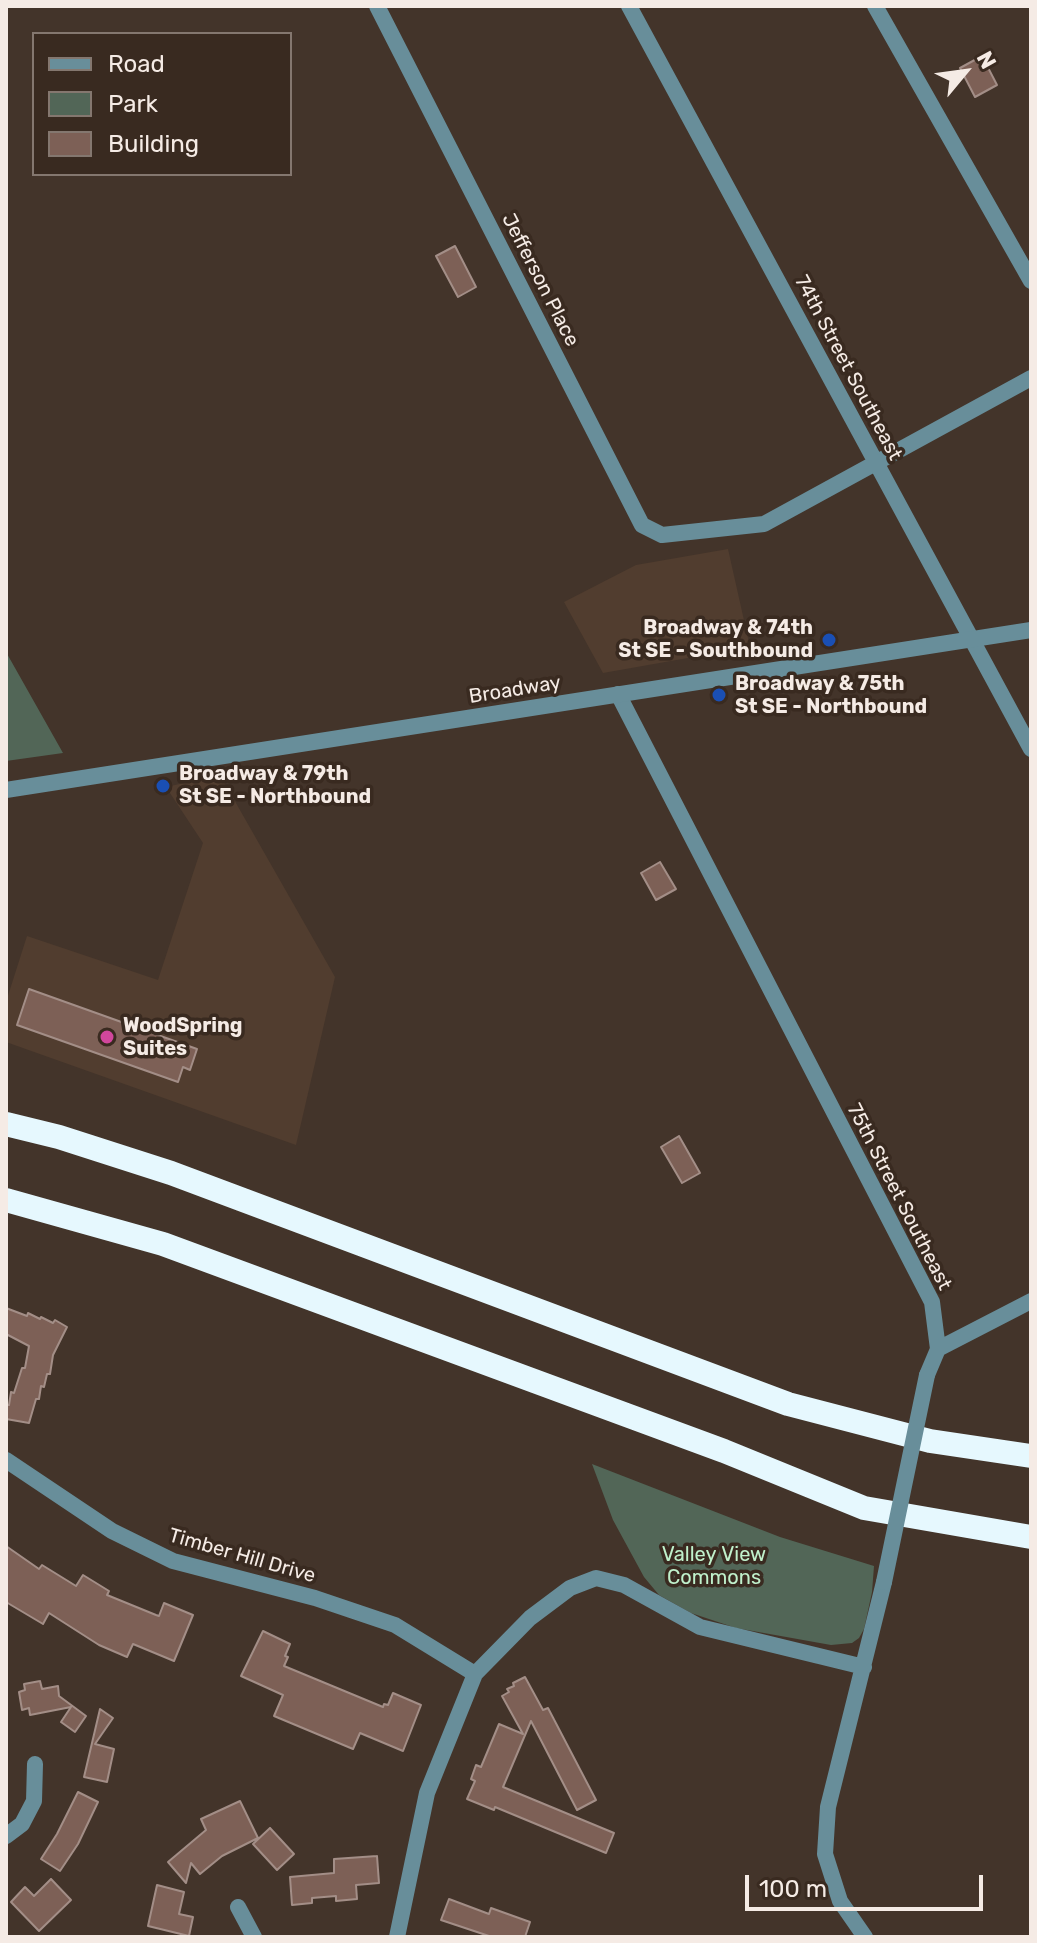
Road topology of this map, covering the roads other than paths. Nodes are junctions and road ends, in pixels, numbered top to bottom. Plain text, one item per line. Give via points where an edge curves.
1 (377, 6) edge
2 (629, 6) edge
3 (875, 6) edge
4 (1031, 281) edge
5 (1031, 378) edge
6 (876, 463) junction
7 (1031, 630) edge
8 (972, 641) junction
9 (618, 694) junction
10 (1031, 749) edge
11 (6, 790) edge
12 (6, 1124) edge
13 (6, 1200) edge
14 (1031, 1301) edge
15 (938, 1349) junction
16 (1031, 1456) edge
17 (6, 1460) edge
18 (1031, 1537) edge
19 (864, 1667) junction
20 (475, 1674) junction
21 (35, 1764) dead end
22 (6, 1836) edge
23 (238, 1907) dead end
24 (254, 1937) edge
25 (397, 1937) edge
26 (865, 1937) edge

1 - 6 street, Jefferson Place via 642,525 662,535 764,524
2 - 6 street, 74th Street Southeast
3 - 4 street
5 - 6 street
6 - 8 street, 74th Street Southeast
7 - 8 street, Broadway
8 - 9 street, Broadway
8 - 10 street, 74th Street Southeast
9 - 11 street, Broadway
9 - 15 street, 75th Street Southeast via 932,1302
12 - 16 highway via 171,1173 788,1404 930,1441
13 - 18 highway via 163,1244 724,1451 864,1508
14 - 15 street
15 - 19 street, bridge via 927,1375
17 - 20 street, Timber Hill Drive via 112,1531 173,1561 395,1625
19 - 20 street via 700,1627 624,1585 596,1578 570,1588 530,1618
19 - 26 street via 828,1807 825,1854 840,1901
20 - 25 street via 427,1793
21 - 22 street via 34,1801 22,1824
23 - 24 street

